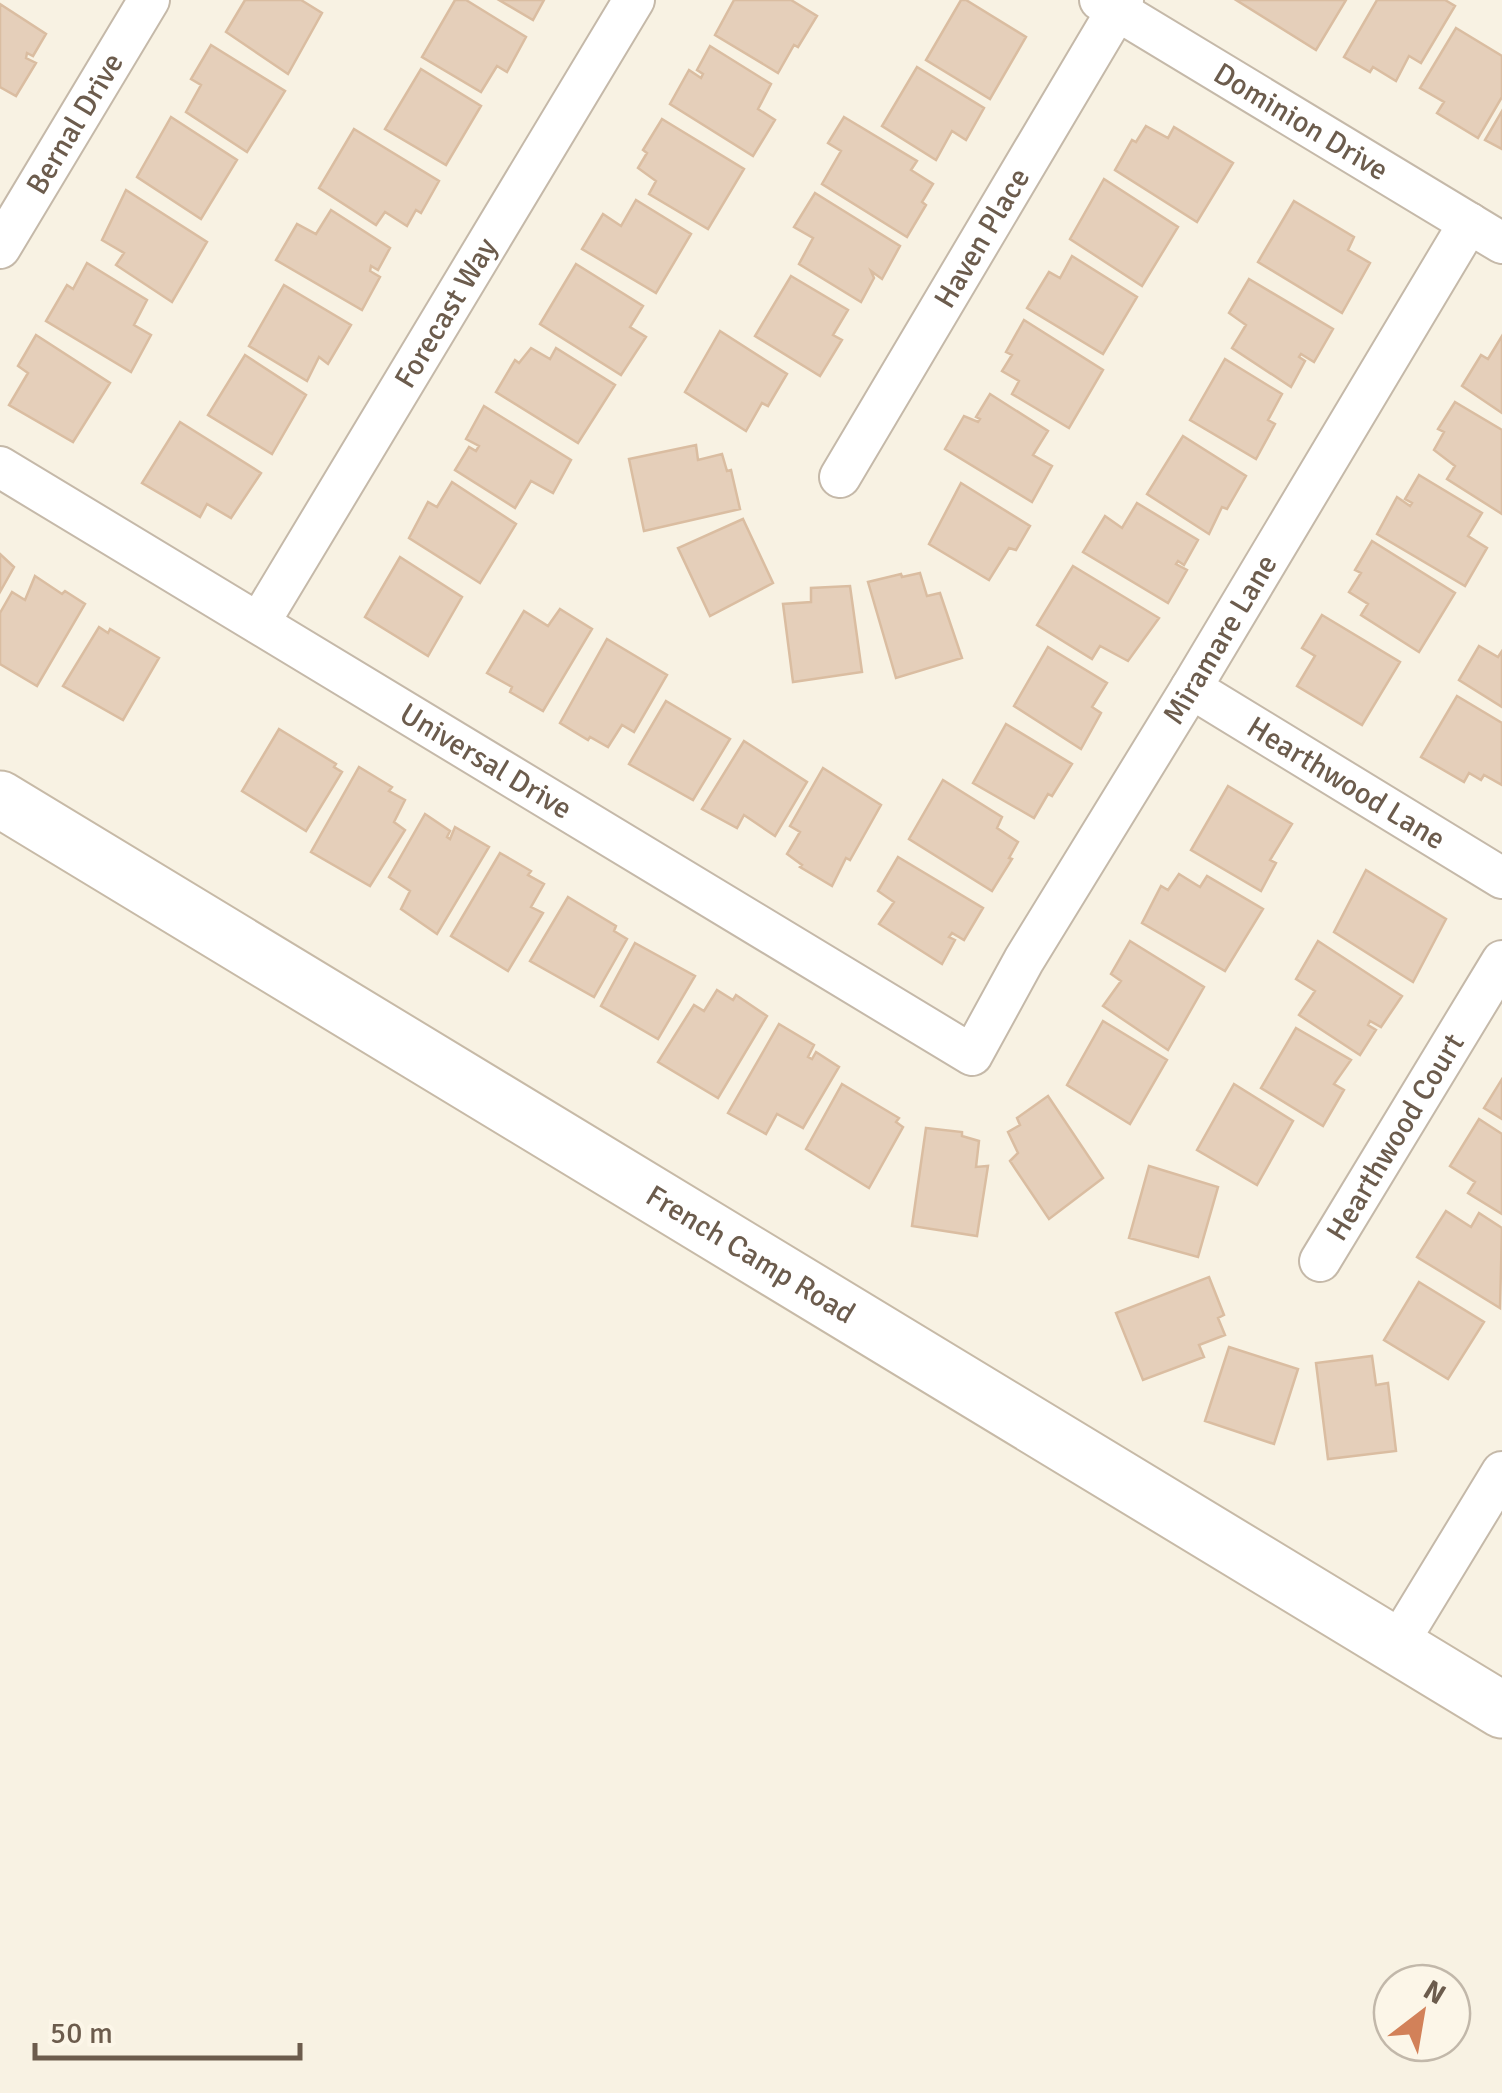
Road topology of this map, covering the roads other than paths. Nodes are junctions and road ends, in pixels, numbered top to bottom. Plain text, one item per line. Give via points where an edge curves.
1 (150, 0) edge
2 (634, 0) edge
3 (1113, 3) edge
4 (1486, 233) edge
5 (0, 248) edge
6 (0, 467) edge
7 (840, 478) dead end
8 (259, 623) junction
9 (1191, 688) junction
10 (0, 799) edge
11 (1502, 878) edge
12 (1502, 961) edge
13 (972, 1054) joint
14 (1320, 1261) dead end
15 (1502, 1472) edge
16 (1396, 1646) junction
17 (1502, 1710) edge

1 - 5 street, Bernal Drive
2 - 8 street, Forecast Way
3 - 4 street, Dominion Drive
3 - 7 street, Haven Place
4 - 9 street, Miramare Lane
6 - 8 street, Universal Drive
8 - 13 street, Universal Drive
9 - 11 street, Hearthwood Lane
9 - 13 street, Miramare Lane
10 - 16 street, French Camp Road
12 - 14 street, Hearthwood Court
15 - 16 street
16 - 17 street, French Camp Road

